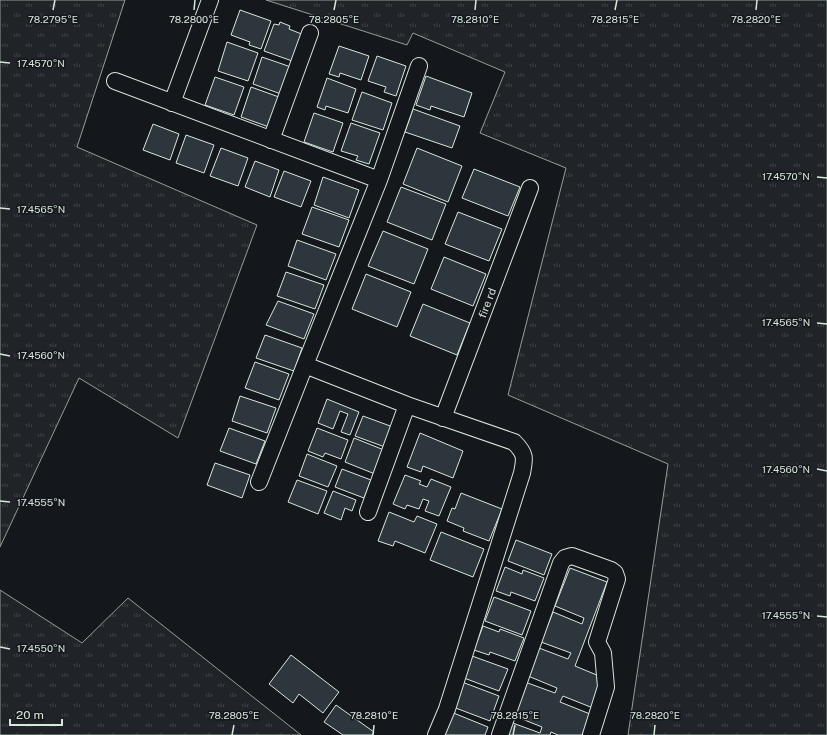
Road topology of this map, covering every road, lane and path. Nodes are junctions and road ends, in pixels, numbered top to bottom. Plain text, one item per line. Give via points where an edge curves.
1 (210, 0) edge
2 (310, 33) dead end
3 (418, 66) dead end
4 (115, 81) dead end
5 (172, 103) junction
6 (271, 140) junction
7 (380, 180) junction
8 (530, 188) dead end
9 (305, 365) junction
10 (407, 405) junction
11 (443, 418) junction
12 (259, 482) dead end
13 (368, 512) dead end
14 (436, 735) edge
15 (500, 735) edge
16 (591, 735) edge

1 - 5 street
2 - 6 street
3 - 7 street
4 - 5 street
5 - 6 street
6 - 7 street
7 - 9 street
8 - 11 street, fire rd
9 - 10 street
9 - 12 street
10 - 11 street
10 - 13 street
11 - 14 street via 514,442 522,450 524,460 452,694
15 - 16 street via 561,563 565,558 572,556 611,570 617,579 597,642 603,653 606,687

